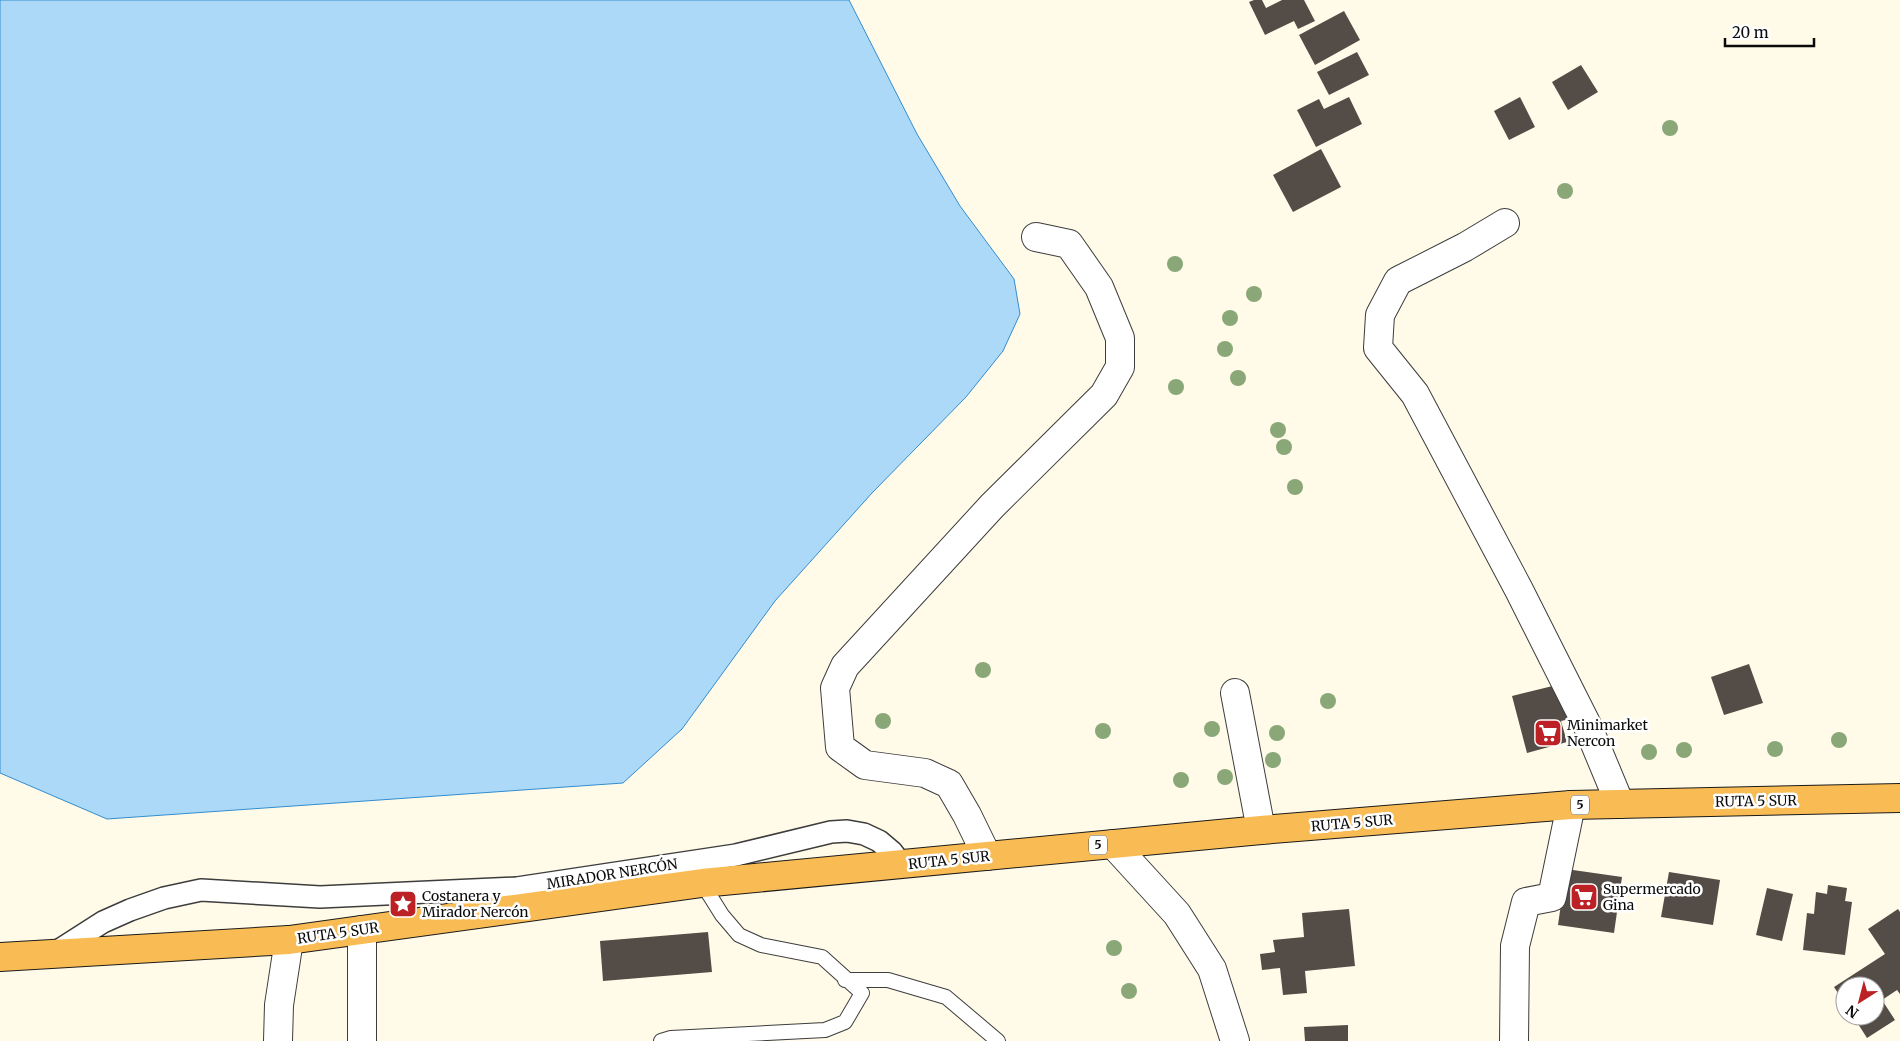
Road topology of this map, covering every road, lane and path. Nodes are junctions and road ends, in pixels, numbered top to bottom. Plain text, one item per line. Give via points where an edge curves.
1 (1505, 223) dead end
2 (1036, 238) dead end
3 (1235, 693) dead end
4 (1900, 798) edge
5 (1620, 804) junction
6 (1571, 805) junction
7 (1261, 830) junction
8 (1113, 844) junction
9 (987, 856) junction
10 (901, 864) junction
11 (702, 883) junction
12 (362, 930) junction
13 (289, 940) junction
14 (53, 954) junction
15 (0, 957) edge
16 (845, 980) junction
17 (278, 1041) edge
18 (362, 1041) edge
19 (661, 1041) edge
20 (998, 1041) edge
21 (1235, 1041) edge
22 (1514, 1041) edge

1 - 5 street via 1398,281 1380,315 1378,348 1415,394 1579,710
2 - 9 street via 1069,244 1099,287 1120,338 1120,367 1104,395 992,506 846,666 835,688 840,747 865,765 925,773 949,784 968,814
3 - 7 street
4 - 5 highway, RUTA 5 SUR / 5
5 - 6 highway, RUTA 5 SUR / 5
6 - 7 highway, RUTA 5 SUR / 5
6 - 22 street via 1552,897 1526,902 1515,946
7 - 8 highway, RUTA 5 SUR / 5
8 - 9 highway, RUTA 5 SUR / 5
8 - 21 street via 1177,914 1212,969
9 - 10 highway, RUTA 5 SUR / 5
10 - 11 highway, RUTA 5 SUR / 5
10 - 14 street, MIRADOR NERCÓN via 879,842 864,834 847,831 831,832 736,856 517,888 320,897 201,890 130,910 103,922
11 - 12 highway, RUTA 5 SUR / 5
11 - 16 lane via 722,915 740,935 762,945 822,957
12 - 13 highway, RUTA 5 SUR / 5
12 - 18 street
13 - 14 highway, RUTA 5 SUR / 5
13 - 17 street via 279,1006
14 - 15 highway, RUTA 5 SUR / 5
16 - 19 lane via 862,993 845,1022 825,1030
16 - 20 lane via 888,980 946,997

